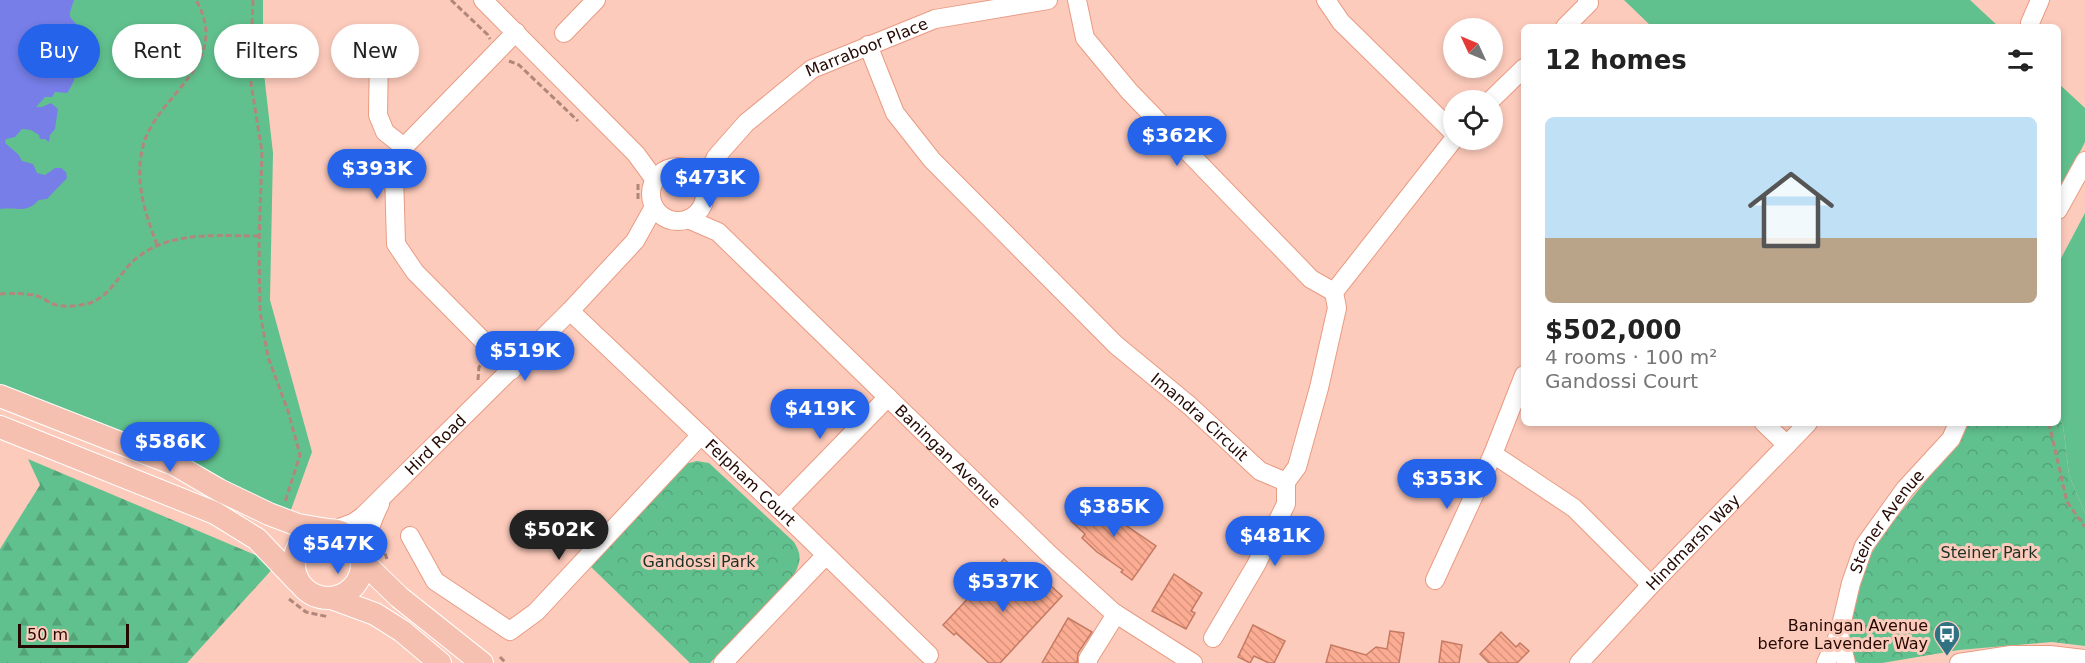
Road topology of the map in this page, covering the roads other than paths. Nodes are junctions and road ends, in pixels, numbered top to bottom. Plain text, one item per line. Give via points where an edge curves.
1 (483, 0) edge
2 (596, 0) edge
3 (1048, 0) edge
4 (1077, 0) edge
5 (1326, 0) edge
6 (2040, 0) edge
7 (1588, 1) edge
8 (2030, 23) dead end
9 (1568, 24) edge
10 (516, 32) junction
11 (564, 33) dead end
12 (868, 45) junction
13 (1521, 71) edge
14 (379, 78) edge
15 (1501, 90) edge
16 (1443, 122) edge
17 (404, 147) junction
18 (1445, 150) edge
19 (716, 157) junction
20 (2085, 161) edge
21 (686, 167) junction
22 (661, 174) junction
23 (704, 183) junction
24 (704, 202) junction
25 (646, 205) junction
26 (2061, 205) edge
27 (669, 219) junction
28 (688, 219) junction
29 (718, 232) junction
30 (635, 241) junction
31 (1334, 292) junction
32 (570, 311) junction
33 (512, 370) junction
34 (1521, 383) edge
35 (0, 396) edge
36 (888, 397) junction
37 (1767, 426) edge
38 (1805, 426) edge
39 (1957, 426) edge
40 (0, 427) edge
41 (700, 435) junction
42 (1787, 445) junction
43 (1493, 454) junction
44 (1286, 482) junction
45 (385, 495) junction
46 (779, 509) junction
47 (331, 530) junction
48 (410, 536) dead end
49 (826, 555) junction
50 (362, 557) junction
51 (1435, 580) dead end
52 (1651, 585) junction
53 (294, 590) junction
54 (333, 608) junction
55 (1116, 614) junction
56 (1839, 634) junction
57 (1213, 638) dead end
58 (928, 655) dead end
59 (2012, 659) edge
60 (2085, 659) edge
61 (1190, 662) edge
62 (440, 663) edge
63 (482, 663) edge
64 (723, 663) edge
65 (1088, 663) edge
66 (1579, 663) edge
67 (1827, 663) edge
68 (1846, 663) edge
69 (1959, 663) edge

1 - 10 street
2 - 11 street
3 - 12 street, Marraboor Place via 935,20
4 - 31 street via 1085,38 1129,91 1311,279
5 - 16 street via 1341,22
6 - 8 street
7 - 9 street
10 - 17 street
10 - 22 street via 636,154
12 - 19 street, Marraboor Place via 812,69 746,123
12 - 44 street, Imandra Circuit via 895,114 932,160 1116,345 1260,471
13 - 15 street
14 - 17 street via 378,115 385,132
17 - 33 street via 394,173 396,244 415,272
18 - 31 street
19 - 21 street
19 - 23 street, Marraboor Place
20 - 26 street
21 - 22 street via 676,166
21 - 23 street
22 - 25 street
23 - 24 street
24 - 28 street
24 - 29 street, Baningan Avenue
25 - 27 street
25 - 30 street, Hird Road
27 - 28 street
27 - 30 street, Hird Road
28 - 29 street, Baningan Avenue
29 - 36 street, Baningan Avenue
30 - 32 street, Hird Road
31 - 44 street via 1337,308 1319,388 1297,467
32 - 33 street, Hird Road
32 - 41 street, Felpham Court
33 - 45 street, Hird Road
34 - 43 street
35 - 47 main road via 174,464 279,518
36 - 46 street
36 - 55 street, Baningan Avenue
37 - 42 street
38 - 42 street, Hindmarsh Way
39 - 56 street, Steiner Avenue via 1951,440 1905,489 1864,546
40 - 53 main road via 215,513 257,539
41 - 46 street, Felpham Court
41 - 48 street via 536,612 510,631 435,581
42 - 52 street, Hindmarsh Way
43 - 51 street
43 - 52 street via 1574,508
44 - 57 street via 1286,504 1256,566
45 - 47 street, Hird Road via 353,524
45 - 50 street, Hird Road via 371,522
46 - 49 street, Felpham Court
47 - 50 main road via 351,538
47 - 53 main road via 316,532 298,548
49 - 58 street, Felpham Court
49 - 64 street
50 - 54 main road via 358,581
50 - 63 main road via 399,597
52 - 66 street, Hindmarsh Way
53 - 54 main road via 305,590
54 - 62 main road via 375,614
55 - 61 street, Baningan Avenue
55 - 65 street
56 - 67 street, Steiner Avenue
56 - 68 street, Steiner Avenue
59 - 60 street via 2050,655
59 - 69 street
67 - 68 street

